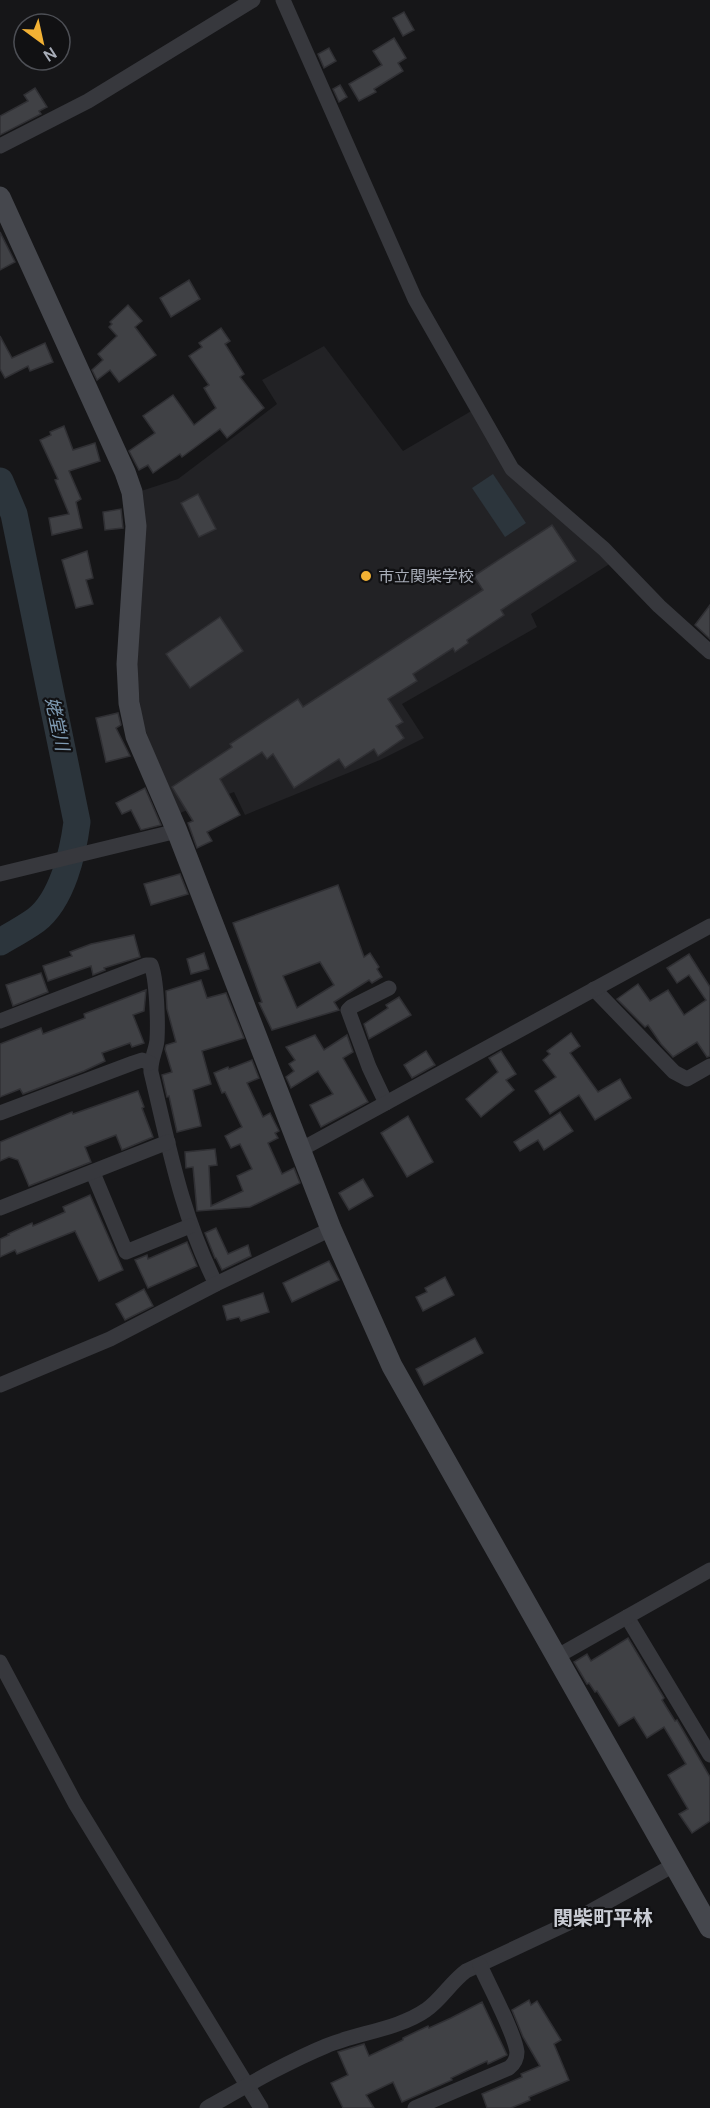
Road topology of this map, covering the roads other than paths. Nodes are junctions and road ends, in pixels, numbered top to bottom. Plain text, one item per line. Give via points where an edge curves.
1 (253, 0) edge
2 (283, 0) edge
3 (0, 146) edge
4 (0, 197) edge
5 (710, 652) edge
6 (177, 831) junction
7 (0, 873) edge
8 (710, 926) edge
9 (389, 988) dead end
10 (594, 989) junction
11 (0, 1021) edge
12 (150, 1063) junction
13 (710, 1066) edge
14 (386, 1103) junction
15 (0, 1113) edge
16 (168, 1142) junction
17 (300, 1150) junction
18 (93, 1173) junction
19 (0, 1208) edge
20 (190, 1226) junction
21 (331, 1229) junction
22 (216, 1284) junction
23 (0, 1385) edge
24 (710, 1570) edge
25 (627, 1617) junction
26 (556, 1657) junction
27 (0, 1662) edge
28 (710, 1755) edge
29 (674, 1865) junction
30 (710, 1928) edge
31 (480, 1965) junction
32 (248, 2084) junction
33 (207, 2108) edge
34 (261, 2108) edge
35 (415, 2108) edge

1 - 3 street via 88,101
2 - 5 street via 415,298 512,468
4 - 6 street via 132,492 136,526 127,653 129,703 136,736
6 - 7 street
6 - 17 street
8 - 10 street
9 - 14 street via 348,1011
10 - 13 street via 674,1072 687,1079
10 - 14 street
11 - 12 street via 151,965 157,1039
12 - 15 street via 142,1060
12 - 16 street
14 - 17 street
16 - 18 street
16 - 20 street
17 - 21 street
18 - 19 street
18 - 20 street via 126,1252
20 - 22 street
21 - 22 street
21 - 26 street via 392,1366
22 - 23 street via 110,1339
24 - 25 street
25 - 26 street
25 - 28 street
26 - 29 street
27 - 32 street via 75,1803
29 - 30 street
29 - 31 street via 573,1921
31 - 32 street via 455,1979 428,2009 326,2046
31 - 35 street via 510,2033 516,2060 509,2068
32 - 33 street
32 - 34 street

